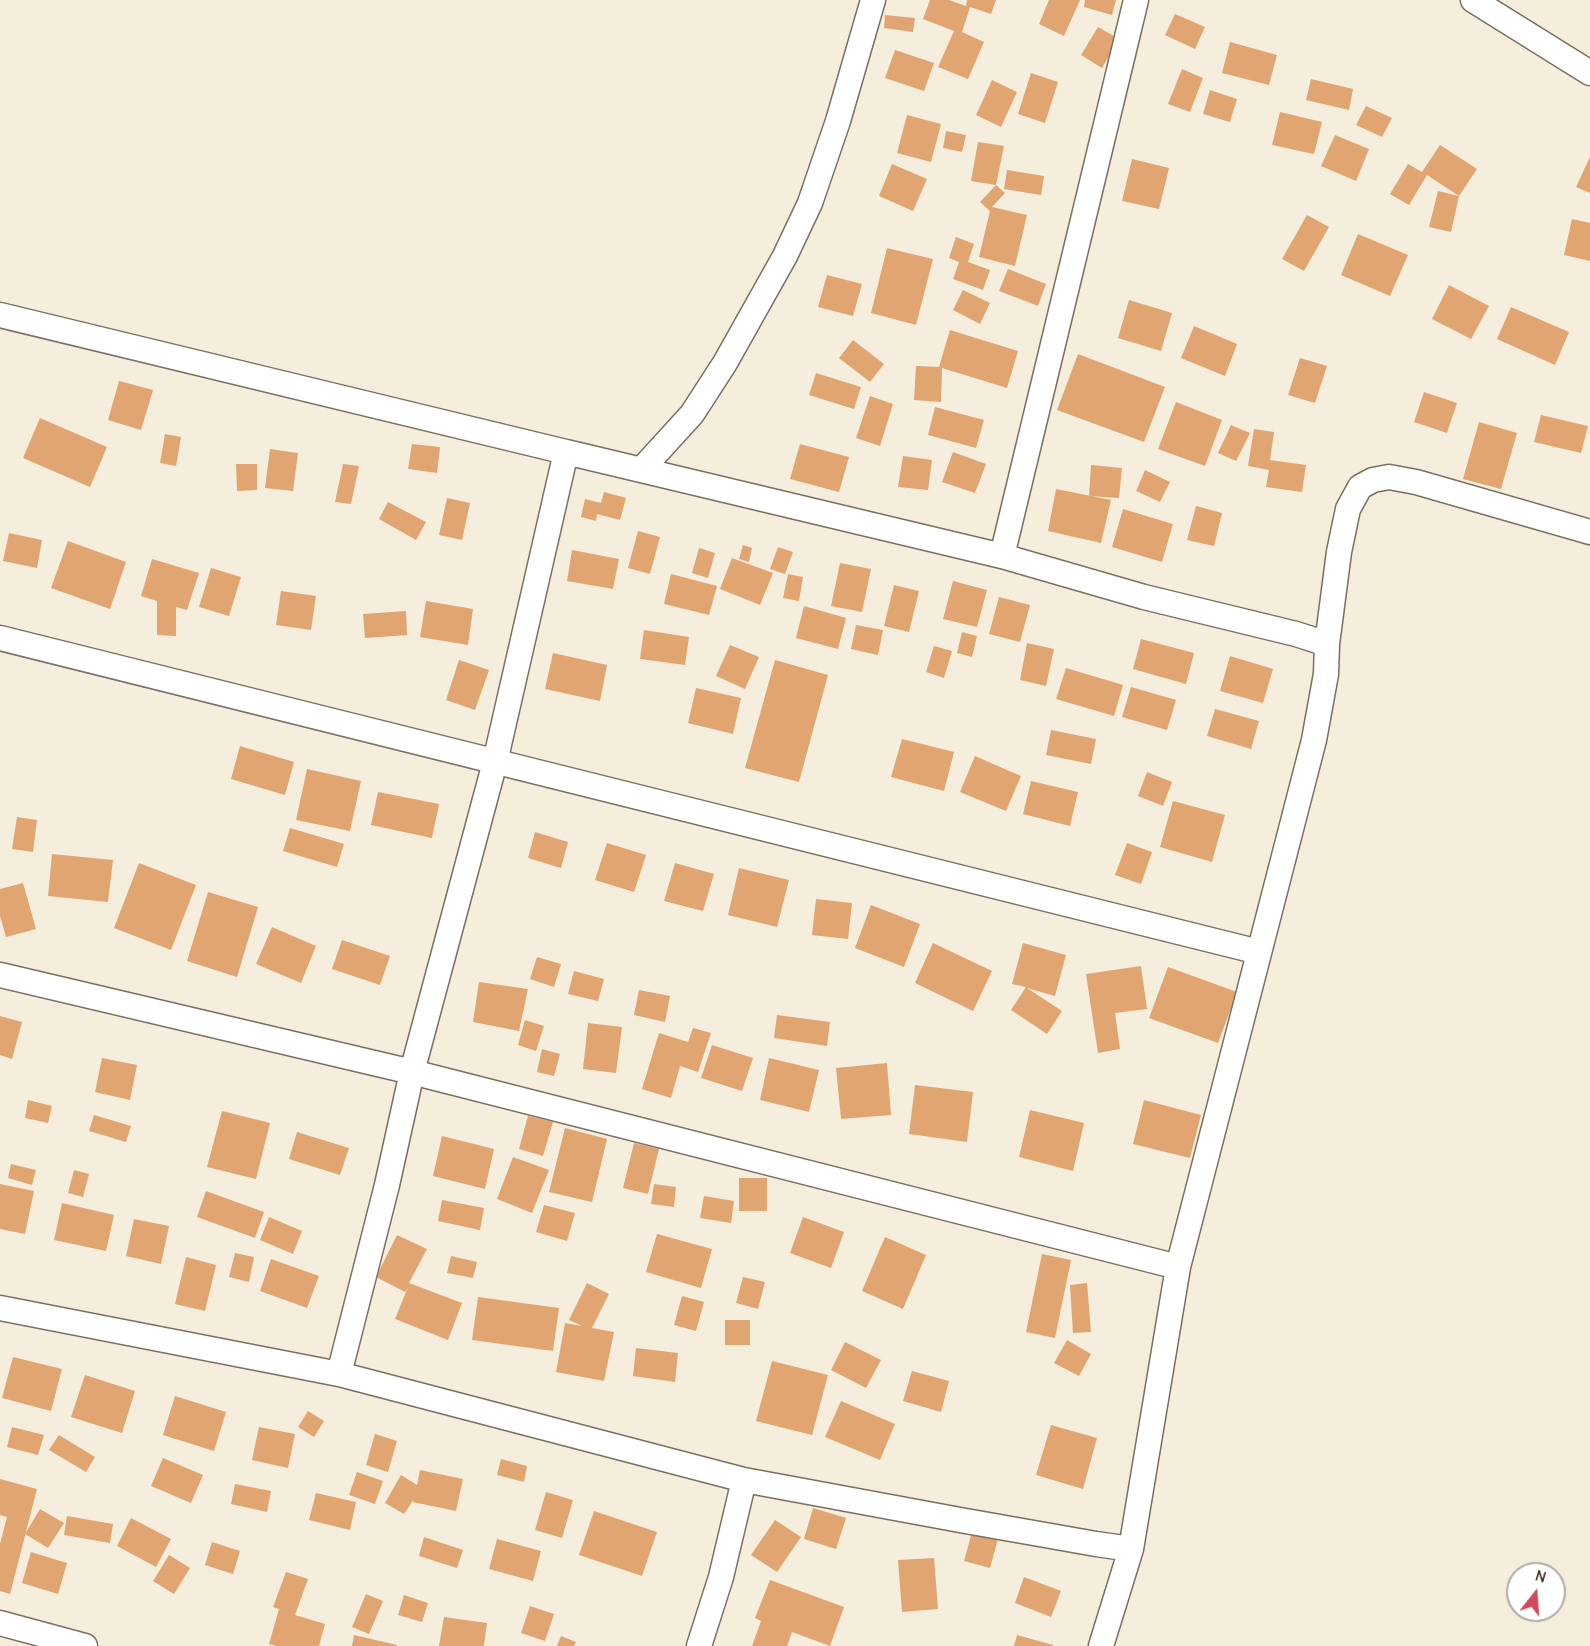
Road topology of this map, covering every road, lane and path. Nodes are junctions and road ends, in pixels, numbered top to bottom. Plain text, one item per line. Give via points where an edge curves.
1 (873, 0) edge
2 (1136, 0) edge
3 (1473, 0) edge
4 (1590, 74) edge
5 (0, 315) edge
6 (566, 452) junction
7 (641, 470) junction
8 (1590, 532) edge
9 (1002, 556) junction
10 (0, 638) edge
11 (1328, 644) junction
12 (495, 762) junction
13 (1259, 952) junction
14 (0, 975) edge
15 (412, 1072) junction
16 (1178, 1267) junction
17 (0, 1308) edge
18 (339, 1374) junction
19 (744, 1480) junction
20 (1131, 1549) junction
21 (0, 1623) edge
22 (85, 1646) edge
23 (699, 1646) edge
24 (1101, 1646) edge

1 - 7 street via 810,203 785,256 692,414
2 - 9 street
3 - 4 street
5 - 6 street
6 - 7 street
6 - 12 street
7 - 9 street
8 - 11 street via 1416,482 1389,477 1373,480 1360,487 1348,509
9 - 11 street
10 - 12 street
11 - 13 street via 1314,740
12 - 13 street
12 - 15 street
13 - 16 street
14 - 15 street
15 - 16 street
15 - 18 street
16 - 20 street
17 - 18 street
18 - 19 street
19 - 20 street
19 - 23 street via 721,1577
20 - 24 street
21 - 22 street

